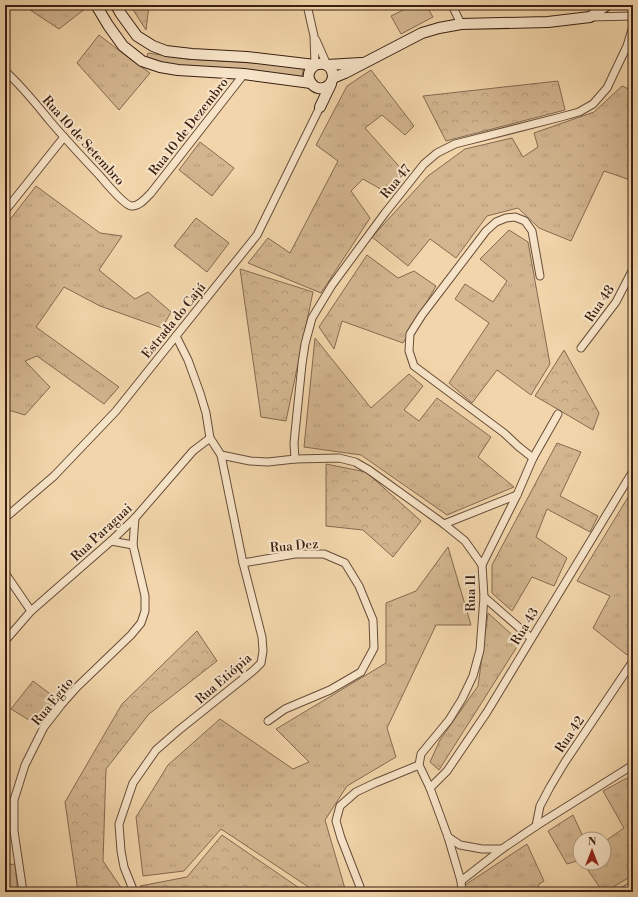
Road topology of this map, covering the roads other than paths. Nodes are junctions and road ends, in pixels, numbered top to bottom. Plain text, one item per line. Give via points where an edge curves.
1 (96, 5) edge
2 (116, 5) edge
3 (307, 5) edge
4 (452, 5) edge
5 (607, 5) edge
6 (633, 16) edge
7 (590, 17) junction
8 (461, 24) junction
9 (633, 26) edge
10 (314, 36) junction
11 (365, 62) junction
12 (315, 64) junction
13 (327, 65) junction
14 (5, 71) edge
15 (244, 74) junction
16 (332, 81) junction
17 (314, 86) junction
18 (320, 108) junction
19 (64, 137) junction
20 (151, 193) joint
21 (5, 211) edge
22 (633, 269) edge
23 (540, 276) dead end
24 (176, 336) junction
25 (581, 348) dead end
26 (558, 414) dead end
27 (210, 438) junction
28 (221, 455) junction
29 (533, 458) junction
30 (296, 459) junction
31 (633, 471) edge
32 (517, 495) junction
33 (5, 518) edge
34 (135, 518) junction
35 (444, 524) junction
36 (111, 541) junction
37 (133, 545) junction
38 (243, 563) junction
39 (482, 565) junction
40 (5, 573) edge
41 (484, 597) junction
42 (31, 611) junction
43 (531, 638) junction
44 (5, 641) edge
45 (633, 661) edge
46 (268, 721) dead end
47 (419, 765) junction
48 (633, 765) edge
49 (430, 788) junction
50 (536, 826) junction
51 (448, 836) junction
52 (502, 850) junction
53 (461, 881) junction
54 (633, 885) edge
55 (23, 892) edge
56 (134, 892) edge
57 (362, 892) edge
58 (462, 892) edge
59 (622, 892) edge

1 - 15 main road via 123,46 142,61 178,70
2 - 12 main road via 137,36 166,51
3 - 10 street
4 - 8 street
5 - 7 main road
6 - 7 street
7 - 8 main road via 548,22
8 - 11 main road via 422,34
9 - 30 street, Rua 47 via 608,88 593,104 579,112 455,144 437,153 424,164 385,213 332,285 312,318 302,364 294,443
10 - 12 street
10 - 13 street
11 - 13 main road
11 - 16 main road
12 - 13 main road
12 - 17 main road via 308,75
13 - 16 main road via 332,70
14 - 19 street, Rua 10 de Setembro
15 - 17 main road
15 - 20 street, Rua 10 de Dezembro
16 - 17 main road via 325,88
16 - 18 main road, Estrada do Cajú
17 - 18 main road
18 - 24 street, Estrada do Cajú via 257,235
19 - 20 street, Rua 10 de Setembro via 126,204 134,206
19 - 21 street
22 - 25 street, Rua 48 via 616,302
23 - 29 street via 532,231 525,221 515,217 496,222 486,231 422,315 410,334 409,351 414,366 504,433
24 - 27 street via 200,393
24 - 33 street, Estrada do Cajú via 116,411 54,476
26 - 29 street
27 - 28 street
27 - 34 street, Rua Paraguai via 193,451
28 - 30 street, Rua 11 via 268,462
28 - 38 street, Rua Etiópia
29 - 32 street
30 - 35 street, Rua 11 via 338,458 355,462 370,470
31 - 43 street, Rua 43
32 - 35 street
32 - 39 street
34 - 36 street, Rua Paraguai
34 - 37 street, Rua Egito
35 - 39 street, Rua 11 via 465,541
36 - 37 street
36 - 42 street, Rua Paraguai
37 - 55 street, Rua Egito via 145,596 145,612 141,623 61,705 44,727 25,765 14,800 14,831
38 - 46 street, Rua Dez via 295,554 324,554 345,563 359,586 373,620 374,648 361,672 330,690 285,709
38 - 56 street, Rua Etiópia via 262,637 261,663 156,750 133,783 118,824 124,867
39 - 41 street, Rua 11
40 - 42 street
41 - 43 street
41 - 47 street, Rua 11 via 480,650 473,676 449,720 421,754
42 - 44 street, Rua Paraguai
43 - 49 street, Rua 43 via 487,712 447,770
45 - 50 street, Rua 42 via 550,787 540,806
47 - 49 street
47 - 57 street via 356,792 340,806 336,821
48 - 50 street
49 - 51 street
50 - 52 street
51 - 52 street via 460,844
51 - 53 street
52 - 53 street
53 - 58 street
54 - 59 street

